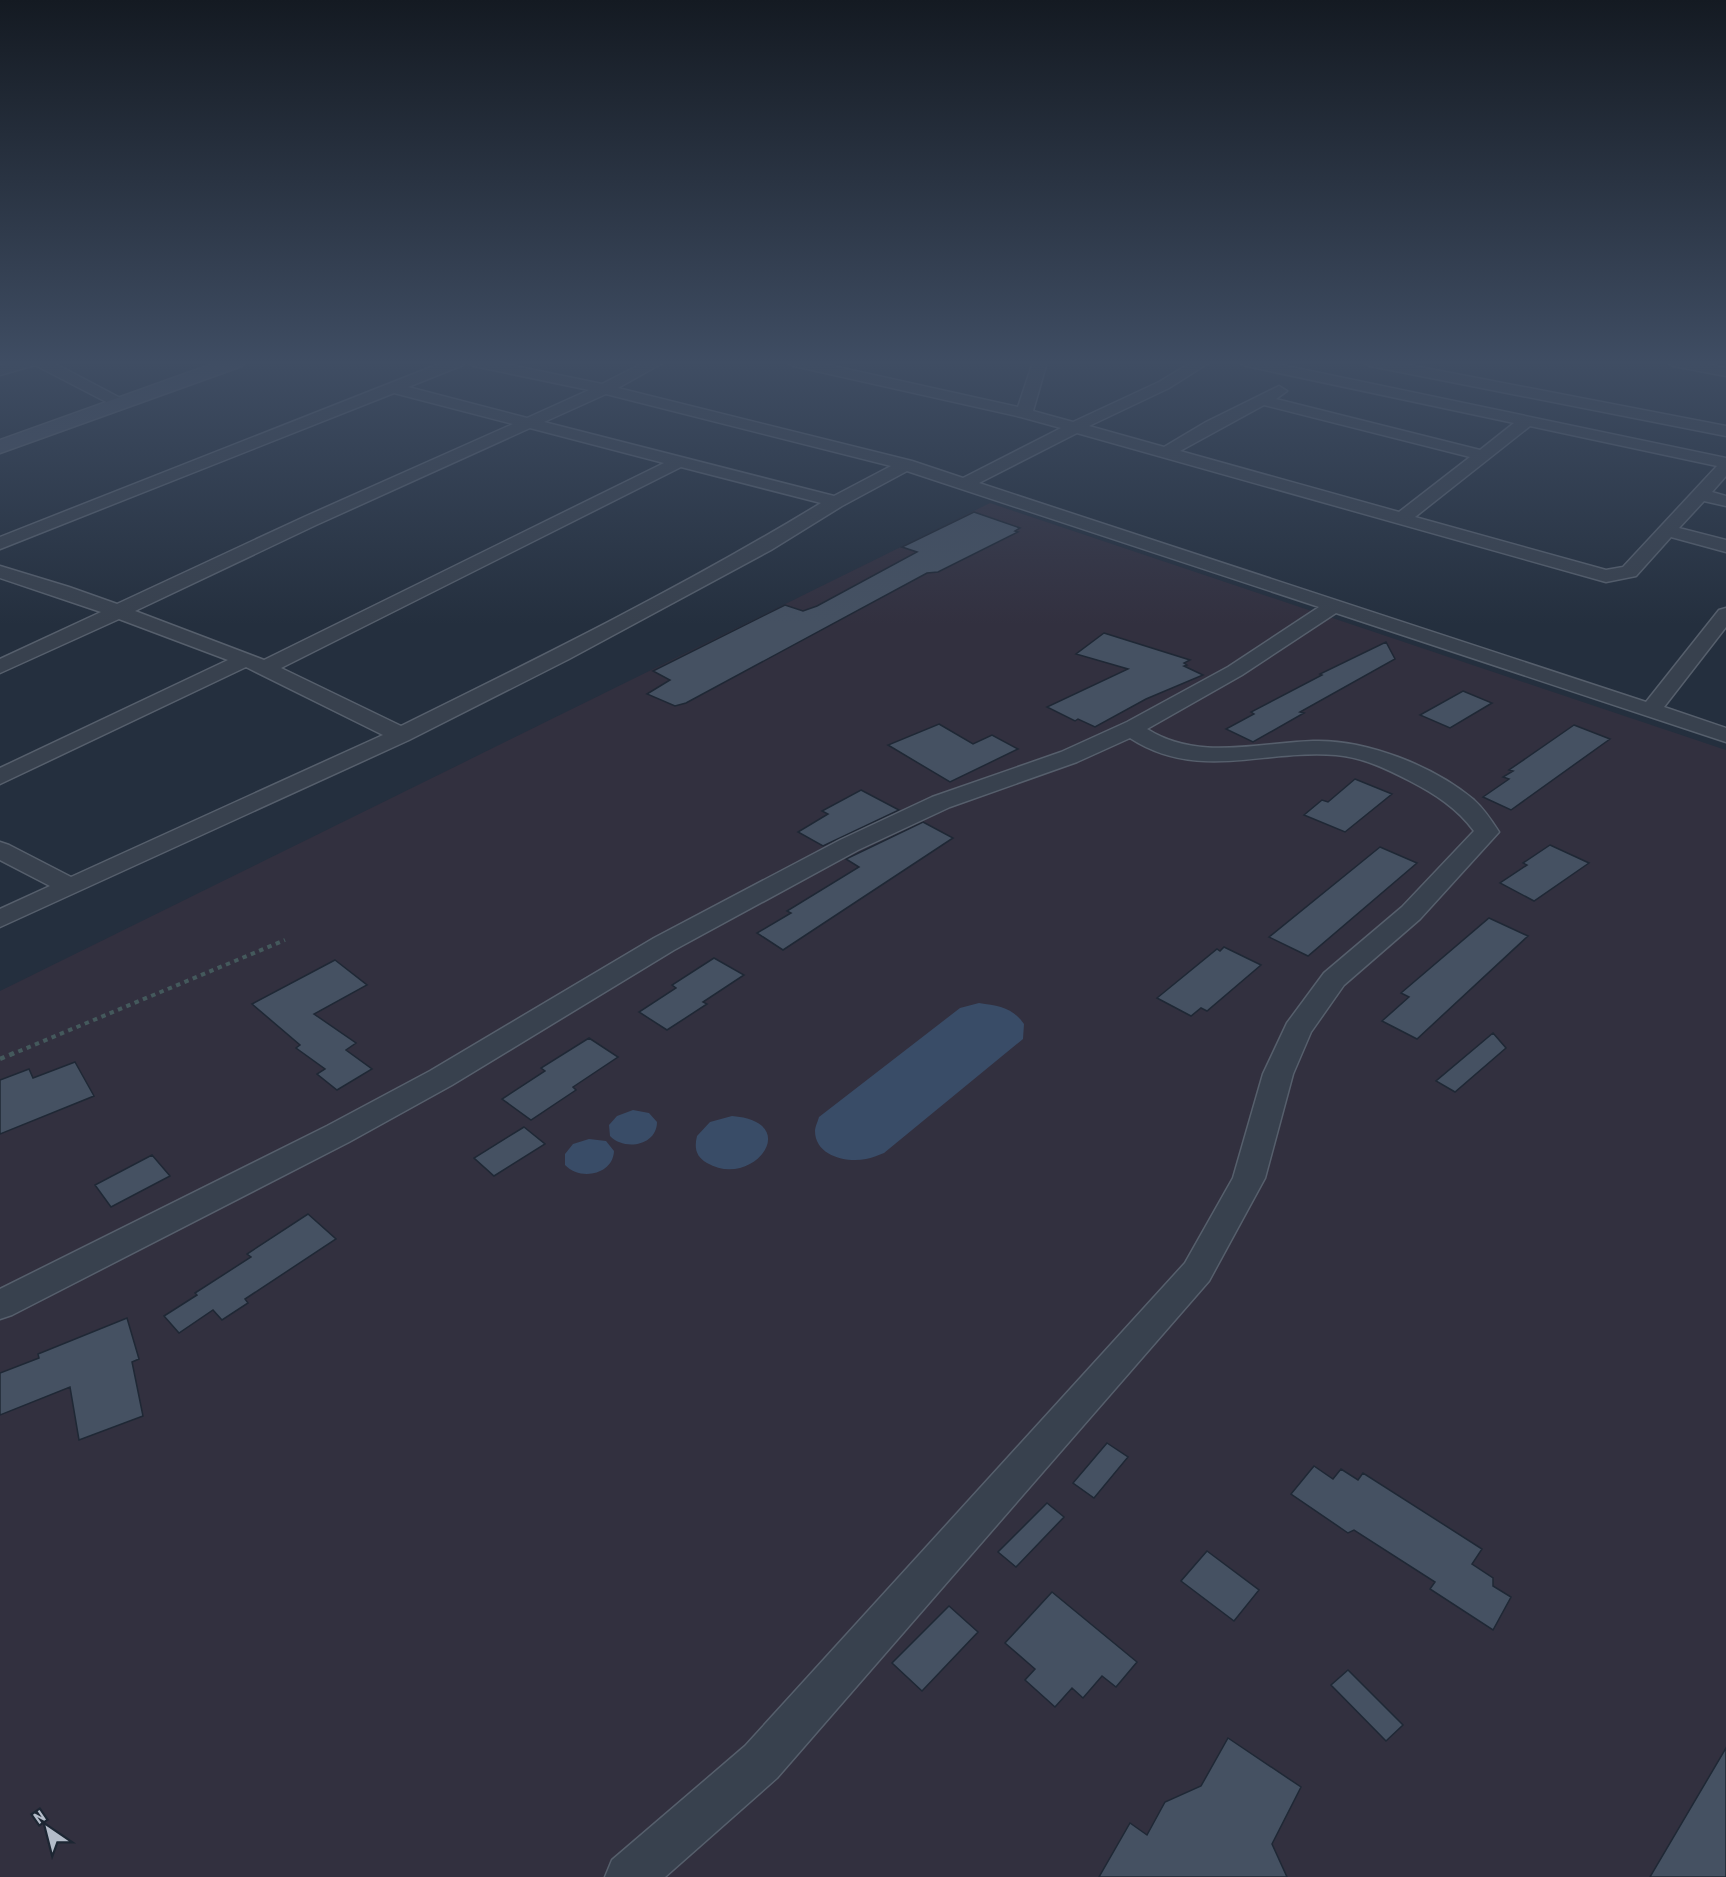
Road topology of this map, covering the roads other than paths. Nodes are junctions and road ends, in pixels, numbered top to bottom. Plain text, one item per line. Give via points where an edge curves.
1 (237, 450) edge
2 (468, 450) edge
3 (630, 450) edge
4 (845, 450) edge
5 (1031, 450) edge
6 (1158, 450) edge
7 (1171, 450) edge
8 (1459, 450) edge
9 (1492, 450) edge
10 (1658, 450) edge
11 (1167, 452) junction
12 (1484, 456) junction
13 (678, 462) junction
14 (906, 465) junction
15 (1726, 465) edge
16 (964, 484) junction
17 (1698, 494) junction
18 (1726, 501) edge
19 (836, 502) junction
20 (1403, 518) junction
21 (1667, 531) junction
22 (0, 543) edge
23 (1726, 546) edge
24 (0, 572) edge
25 (1334, 606) junction
26 (117, 612) junction
27 (1726, 614) edge
28 (255, 664) junction
29 (0, 667) edge
30 (1651, 710) junction
31 (1131, 729) junction
32 (401, 735) junction
33 (1726, 735) edge
34 (0, 777) edge
35 (0, 850) edge
36 (70, 886) junction
37 (0, 919) edge
38 (0, 1305) edge
39 (629, 1877) edge

1 - 22 street
2 - 26 street
3 - 13 street
4 - 14 street
5 - 16 street
6 - 11 street
7 - 11 street
8 - 12 street
9 - 12 street
10 - 15 street
11 - 20 street
12 - 20 street
13 - 19 street
13 - 28 street
14 - 16 street
14 - 19 street
15 - 17 street
16 - 25 street
17 - 18 street
17 - 21 street
19 - 32 street via 744,557 562,655
20 - 21 street via 1606,576 1629,572
21 - 23 street
24 - 26 street
25 - 30 street
25 - 31 street via 1235,670
26 - 28 street
26 - 29 street
27 - 30 street
28 - 32 street
28 - 34 street
30 - 33 street
31 - 38 street via 1069,757 941,802 849,845 664,944 441,1078 338,1134
31 - 39 street via 1160,745 1189,752 1230,756 1337,748 1380,759 1465,805 1487,832 1411,913 1334,979 1297,1030 1278,1074 1249,1178 1197,1272 761,1762
32 - 36 street
35 - 36 street
36 - 37 street

